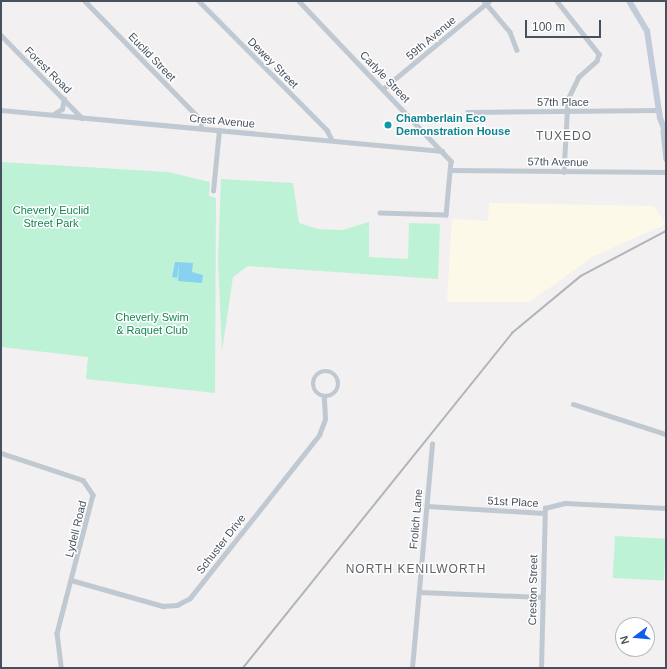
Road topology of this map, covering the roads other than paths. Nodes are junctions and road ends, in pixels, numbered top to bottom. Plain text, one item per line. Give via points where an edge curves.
1 (85, 1) edge
2 (199, 1) edge
3 (299, 1) edge
4 (557, 1) edge
5 (629, 1) edge
6 (486, 2) edge
7 (1, 35) edge
8 (517, 50) dead end
9 (384, 88) junction
10 (64, 99) junction
11 (1, 110) edge
12 (658, 110) junction
13 (467, 112) dead end
14 (565, 112) junction
15 (53, 115) junction
16 (82, 118) junction
17 (662, 126) junction
18 (201, 128) junction
19 (219, 130) junction
20 (666, 134) edge
21 (332, 140) junction
22 (442, 151) junction
23 (666, 159) edge
24 (450, 170) junction
25 (564, 172) junction
26 (666, 172) edge
27 (213, 191) dead end
28 (380, 213) dead end
29 (324, 397) junction
30 (573, 404) dead end
31 (666, 434) edge
32 (432, 444) dead end
33 (1, 453) edge
34 (427, 506) junction
35 (666, 508) edge
36 (544, 513) junction
37 (71, 580) junction
38 (419, 592) junction
39 (541, 597) junction
40 (61, 668) edge
41 (412, 668) edge
42 (541, 668) edge

1 - 18 street, Euclid Street via 202,121
2 - 21 street, Dewey Street via 327,130
3 - 9 street, Carlyle Street
4 - 14 street via 594,45 597,60 579,77
5 - 12 main road via 647,31
6 - 8 street via 510,32
6 - 9 street, 59th Avenue
7 - 10 street, Forest Road
9 - 22 street, Carlyle Street
10 - 15 street via 62,109
10 - 16 street, Forest Road
11 - 15 street, Crest Avenue
12 - 14 street, 57th Place
12 - 17 main road
13 - 14 street, 57th Place
14 - 25 street
15 - 16 street, Crest Avenue
16 - 18 street, Crest Avenue
17 - 20 main road
17 - 23 street
18 - 19 street, Crest Avenue
19 - 21 street, Crest Avenue
19 - 27 street
21 - 22 street, Crest Avenue
22 - 24 street, Carlyle Street via 451,161
24 - 25 street, 57th Avenue
24 - 28 street via 446,215
25 - 26 street, 57th Avenue
29 - 29 street via 332,395 338,387 337,377 328,371 320,372 313,380 315,392
29 - 37 street, Schuster Drive via 325,419 319,435 190,598 177,605 163,606
30 - 31 street
32 - 34 street, Frolich Lane
33 - 37 street, Lydell Road via 75,476 91,490 93,502
34 - 36 street, 51st Place
34 - 38 street, Frolich Lane
35 - 36 street, 51st Place via 557,503 548,506
36 - 39 street, Creston Street
37 - 40 street, Lydell Road via 57,632
38 - 39 street
38 - 41 street, Frolich Lane
39 - 42 street, Creston Street

